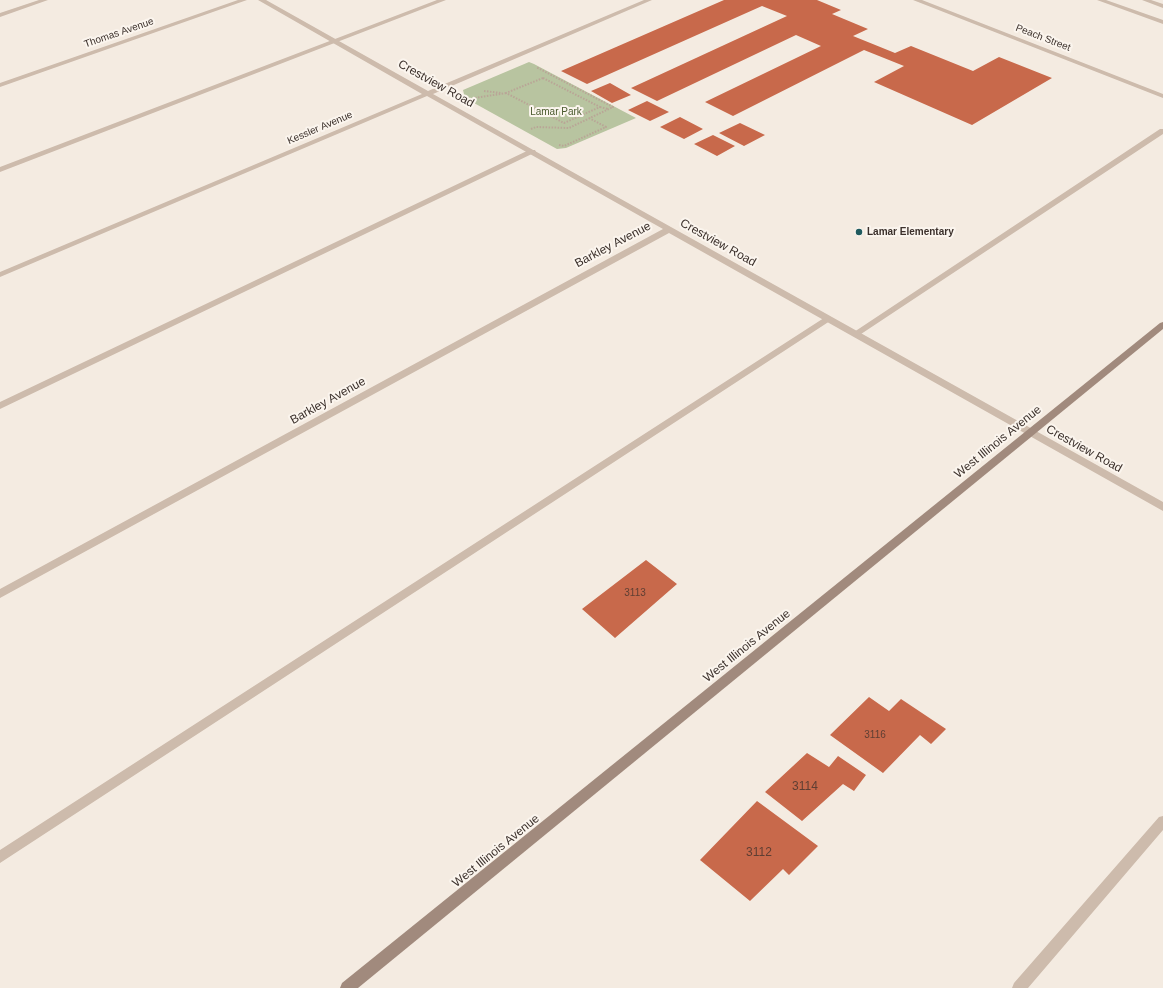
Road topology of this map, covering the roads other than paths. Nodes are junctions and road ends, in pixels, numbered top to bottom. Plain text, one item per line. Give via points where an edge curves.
1 (45, 0) edge
2 (244, 0) edge
3 (261, 0) edge
4 (443, 0) edge
5 (649, 0) edge
6 (916, 0) edge
7 (1100, 0) edge
8 (1145, 0) edge
9 (1163, 6) edge
10 (0, 15) edge
11 (1163, 22) edge
12 (335, 41) junction
13 (0, 85) edge
14 (428, 93) junction
15 (1163, 96) edge
16 (1163, 131) edge
17 (532, 152) junction
18 (0, 170) edge
19 (668, 229) junction
20 (0, 275) edge
21 (827, 319) junction
22 (1163, 325) edge
23 (855, 334) junction
24 (0, 406) edge
25 (1030, 433) junction
26 (1163, 507) edge
27 (0, 594) edge
28 (1163, 821) edge
29 (0, 857) edge
30 (347, 988) edge
31 (1019, 988) edge

1 - 10 street
2 - 13 street, Thomas Avenue
3 - 12 street, Crestview Road
4 - 12 street
5 - 14 street, Kessler Avenue
6 - 15 street, Peach Street
7 - 11 street
8 - 9 street
12 - 14 street, Crestview Road
12 - 18 street
14 - 17 street, Crestview Road
14 - 20 street, Kessler Avenue
16 - 23 street
17 - 19 street, Crestview Road
17 - 24 street
19 - 21 street, Crestview Road
19 - 27 street, Barkley Avenue
21 - 23 street, Crestview Road
21 - 29 street
22 - 25 main road, West Illinois Avenue
23 - 25 street, Crestview Road
25 - 26 street, Crestview Road
25 - 30 main road, West Illinois Avenue
28 - 31 street

